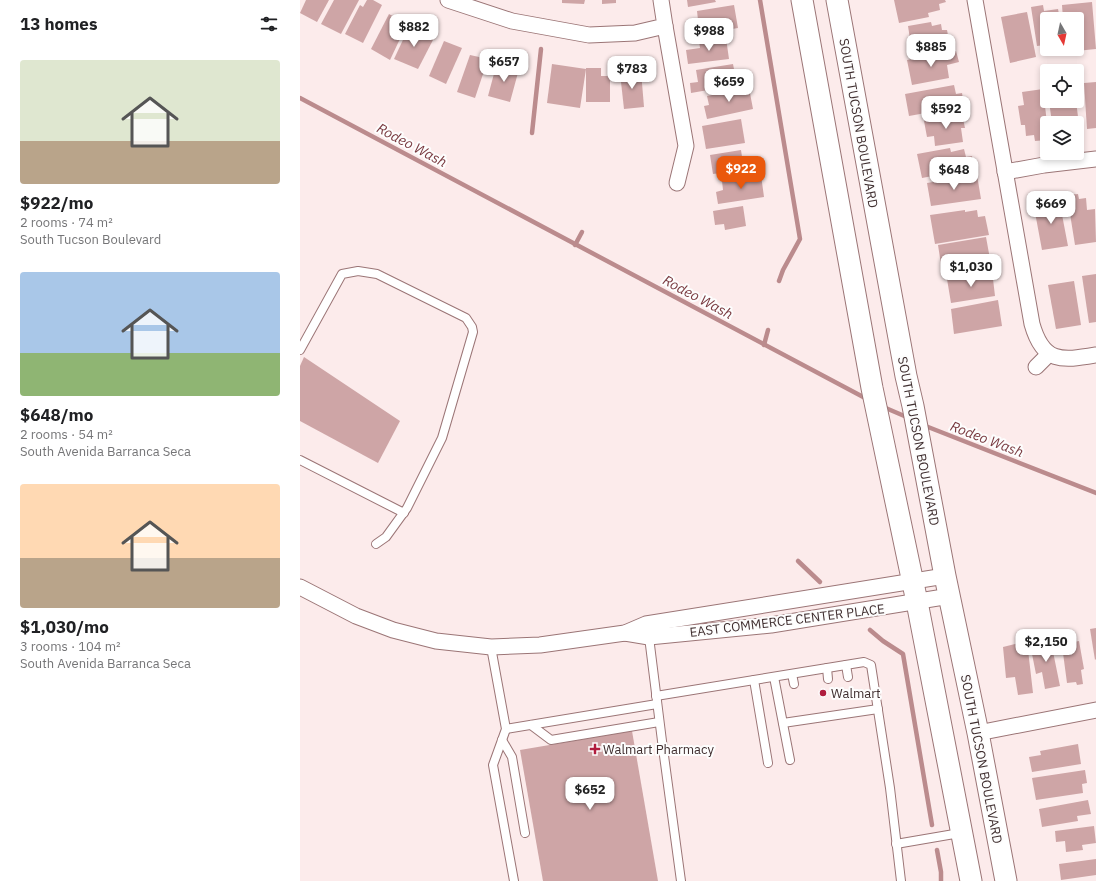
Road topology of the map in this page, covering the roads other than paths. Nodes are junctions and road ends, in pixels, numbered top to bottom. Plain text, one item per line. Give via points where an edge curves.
1 (448, 0) edge
2 (661, 0) edge
3 (802, 0) edge
4 (836, 0) edge
5 (974, 0) edge
6 (666, 26) junction
7 (1096, 159) edge
8 (1005, 172) junction
9 (677, 183) dead end
10 (300, 350) edge
11 (1050, 354) junction
12 (1096, 355) edge
13 (1036, 367) dead end
14 (300, 460) edge
15 (404, 513) junction
16 (376, 544) dead end
17 (945, 576) junction
18 (912, 581) junction
19 (300, 588) edge
20 (950, 596) junction
21 (917, 602) junction
22 (625, 633) junction
23 (650, 637) junction
24 (491, 647) junction
25 (846, 664) junction
26 (827, 668) junction
27 (792, 674) junction
28 (848, 676) dead end
29 (774, 677) junction
30 (828, 678) dead end
31 (754, 680) junction
32 (794, 684) dead end
33 (656, 700) junction
34 (851, 703) dead end
35 (832, 707) dead end
36 (878, 709) junction
37 (1096, 710) edge
38 (798, 711) dead end
39 (852, 713) junction
40 (833, 716) junction
41 (799, 721) junction
42 (659, 722) junction
43 (783, 723) junction
44 (531, 725) junction
45 (506, 729) junction
46 (978, 733) junction
47 (502, 740) junction
48 (790, 760) dead end
49 (768, 764) dead end
50 (525, 833) dead end
51 (962, 833) junction
52 (896, 844) junction
53 (514, 881) edge
54 (681, 881) edge
55 (901, 881) edge
56 (971, 881) edge
57 (1006, 881) edge

1 - 6 street via 512,20 589,35 635,33
2 - 6 street
3 - 18 main road via 872,388
4 - 17 main road, SOUTH TUCSON BOULEVARD
5 - 8 street
6 - 9 street via 686,146
7 - 8 street
8 - 11 street via 1032,324 1036,337
10 - 15 lane via 342,274 358,271 377,274 466,318 472,327 473,332 442,438
11 - 12 street via 1064,359
11 - 13 street
14 - 15 lane
15 - 16 lane via 386,537
17 - 18 street, EAST COMMERCE CENTER PLACE
17 - 20 main road, SOUTH TUCSON BOULEVARD
18 - 21 main road
18 - 22 street, EAST COMMERCE CENTER PLACE via 646,624
19 - 24 street, EAST COMMERCE CENTER PLACE via 356,616 393,630 436,641
20 - 21 street, EAST COMMERCE CENTER PLACE
20 - 46 main road, SOUTH TUCSON BOULEVARD
21 - 23 street, EAST COMMERCE CENTER PLACE via 771,625
21 - 51 main road
22 - 23 street, EAST COMMERCE CENTER PLACE
22 - 24 street, EAST COMMERCE CENTER PLACE via 540,644
23 - 33 lane
24 - 45 lane
25 - 26 lane
25 - 28 lane
25 - 36 lane via 864,662 871,665
26 - 27 lane
26 - 30 lane
27 - 29 lane
27 - 32 lane
29 - 31 lane
29 - 43 lane
31 - 33 lane
31 - 49 lane
33 - 42 lane
33 - 44 lane
34 - 39 lane
35 - 40 lane
36 - 39 lane
36 - 52 lane
37 - 46 street
38 - 41 lane
39 - 40 lane
40 - 41 lane
41 - 43 lane
42 - 44 lane via 551,740
42 - 54 lane
43 - 48 lane
44 - 45 lane
45 - 47 lane
46 - 57 main road, SOUTH TUCSON BOULEVARD
47 - 50 lane via 512,757
47 - 53 lane via 493,765
51 - 52 lane
51 - 56 main road
52 - 55 lane

